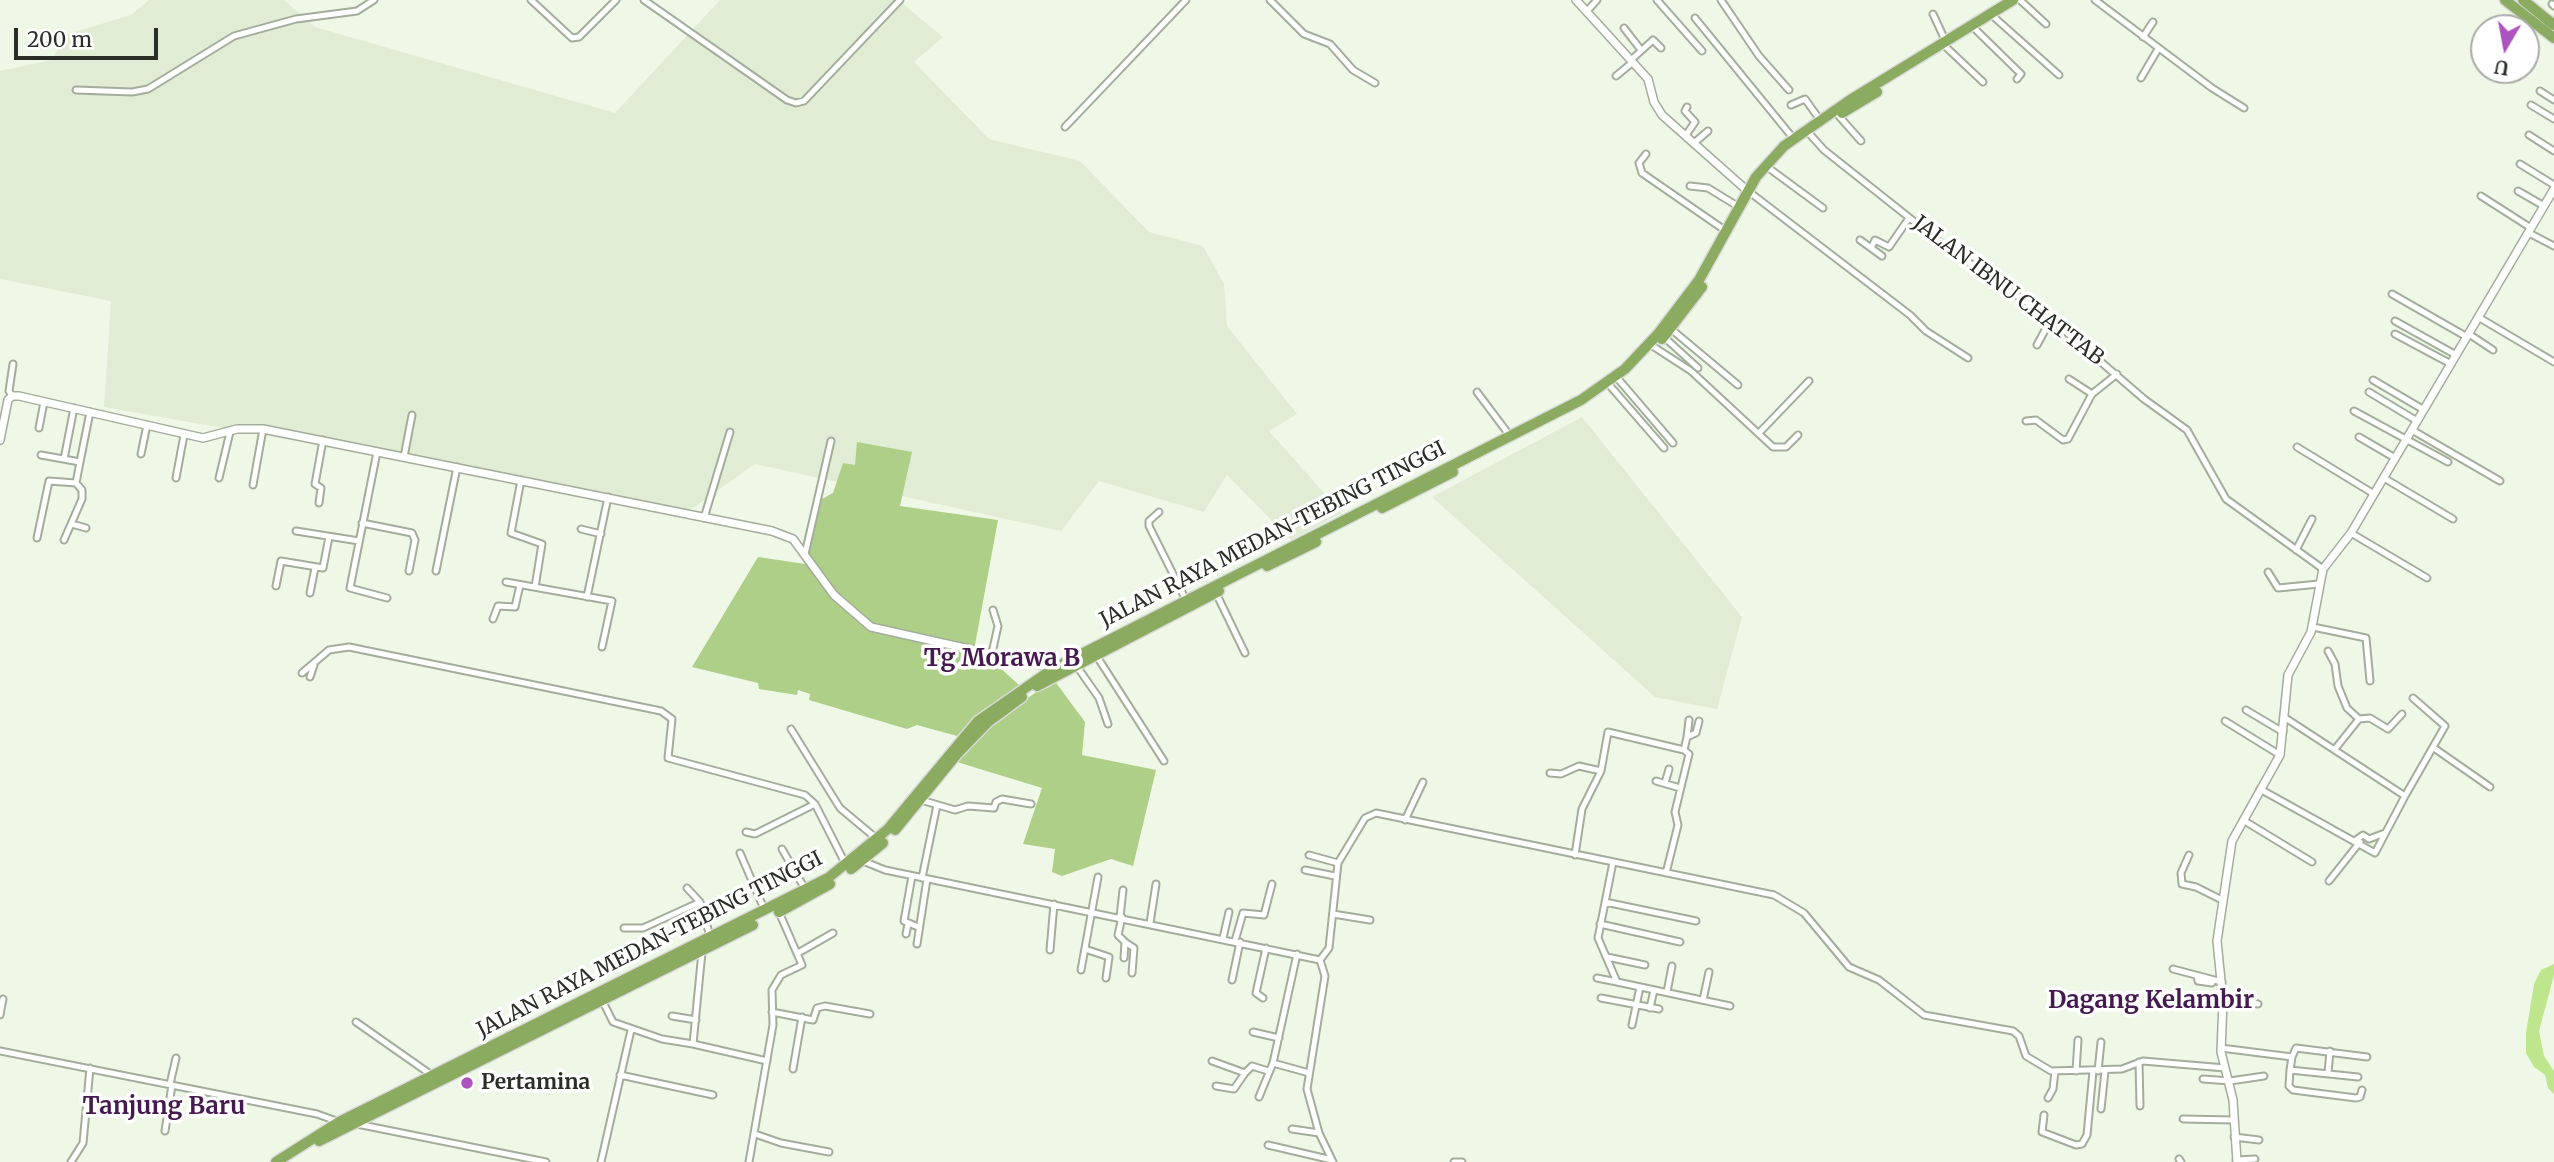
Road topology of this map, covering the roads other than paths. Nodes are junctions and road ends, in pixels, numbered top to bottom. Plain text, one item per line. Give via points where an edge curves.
1 (374, 0) edge
2 (531, 0) edge
3 (616, 0) edge
4 (644, 0) edge
5 (900, 0) edge
6 (1186, 0) edge
7 (1270, 0) edge
8 (1576, 0) edge
9 (1597, 0) edge
10 (1657, 0) edge
11 (1721, 0) edge
12 (2013, 0) edge
13 (2022, 0) edge
14 (2095, 0) edge
15 (2505, 0) edge
16 (2523, 0) edge
17 (1999, 4) edge
18 (1588, 10) junction
19 (1933, 14) dead end
20 (1695, 18) dead end
21 (1995, 18) junction
22 (2153, 22) dead end
23 (2046, 24) dead end
24 (2554, 25) edge
25 (1625, 28) dead end
26 (1976, 30) junction
27 (2143, 37) junction
28 (2554, 38) edge
29 (1946, 45) junction
30 (1661, 48) dead end
31 (2158, 49) junction
32 (1641, 50) junction
33 (1702, 51) dead end
34 (1632, 61) junction
35 (2059, 75) dead end
36 (1616, 76) dead end
37 (2141, 78) dead end
38 (2017, 79) dead end
39 (1983, 82) dead end
40 (1375, 83) dead end
41 (76, 90) dead end
42 (1789, 90) dead end
43 (2540, 91) dead end
44 (2554, 100) edge
45 (1791, 105) dead end
46 (2531, 105) dead end
47 (1686, 107) dead end
48 (2244, 108) dead end
49 (1838, 116) junction
50 (2554, 119) edge
51 (1820, 121) junction
52 (1065, 127) dead end
53 (1708, 131) dead end
54 (1807, 132) junction
55 (1686, 135) junction
56 (2529, 135) dead end
57 (1793, 138) junction
58 (1861, 141) dead end
59 (1694, 143) junction
60 (2554, 151) edge
61 (1646, 154) dead end
62 (2519, 164) dead end
63 (1770, 169) junction
64 (1690, 186) dead end
65 (2518, 191) dead end
66 (2553, 191) edge
67 (1750, 192) junction
68 (2481, 195) dead end
69 (2544, 205) junction
70 (1739, 207) junction
71 (1822, 208) dead end
72 (2554, 209) edge
73 (1909, 218) junction
74 (1726, 231) junction
75 (2530, 231) junction
76 (1860, 240) dead end
77 (2554, 246) edge
78 (1871, 248) junction
79 (1882, 256) dead end
80 (2392, 294) dead end
81 (2478, 317) junction
82 (2051, 318) junction
83 (2395, 321) dead end
84 (2058, 324) junction
85 (2047, 327) junction
86 (1668, 333) junction
87 (2395, 334) dead end
88 (2468, 335) junction
89 (2037, 345) dead end
90 (1654, 347) junction
91 (2493, 350) dead end
92 (2456, 355) junction
93 (1968, 358) dead end
94 (2554, 362) edge
95 (13, 364) dead end
96 (2451, 364) junction
97 (1698, 368) dead end
98 (2117, 374) junction
99 (2069, 379) dead end
100 (2373, 380) dead end
101 (1809, 381) dead end
102 (1615, 384) junction
103 (1738, 385) dead end
104 (1477, 392) dead end
105 (2369, 392) dead end
106 (2092, 394) junction
107 (12, 396) junction
108 (44, 402) junction
109 (74, 408) junction
110 (2424, 410) junction
111 (2354, 411) dead end
112 (90, 412) junction
113 (412, 415) dead end
114 (2026, 421) dead end
115 (2417, 421) junction
116 (147, 425) junction
117 (39, 428) dead end
118 (263, 429) junction
119 (2412, 430) junction
120 (230, 432) junction
121 (730, 432) dead end
122 (1759, 433) junction
123 (184, 435) junction
124 (1798, 435) dead end
125 (1510, 436) junction
126 (2359, 437) dead end
127 (0, 439) edge
128 (2406, 439) junction
129 (323, 440) junction
130 (831, 441) dead end
131 (1672, 443) dead end
132 (2297, 447) dead end
133 (1664, 448) dead end
134 (377, 452) junction
135 (141, 454) dead end
136 (41, 455) dead end
137 (404, 457) junction
138 (2395, 458) junction
139 (64, 459) junction
140 (80, 461) junction
141 (2448, 462) dead end
142 (457, 467) junction
143 (176, 478) dead end
144 (219, 478) dead end
145 (2384, 478) junction
146 (521, 480) junction
147 (2500, 481) dead end
148 (76, 483) junction
149 (253, 485) dead end
150 (2374, 494) junction
151 (608, 497) junction
152 (319, 503) dead end
153 (1159, 512) dead end
154 (704, 518) junction
155 (2312, 519) dead end
156 (2453, 519) dead end
157 (362, 523) junction
158 (72, 524) junction
159 (86, 528) dead end
160 (581, 529) dead end
161 (296, 531) dead end
162 (2351, 533) junction
163 (601, 534) junction
164 (328, 537) junction
165 (37, 538) dead end
166 (64, 540) dead end
167 (359, 541) junction
168 (2296, 550) junction
169 (805, 554) junction
170 (315, 568) junction
171 (2323, 569) junction
172 (409, 571) dead end
173 (436, 571) dead end
174 (2268, 572) dead end
175 (2427, 578) dead end
176 (506, 582) dead end
177 (2319, 584) junction
178 (520, 585) junction
179 (276, 586) dead end
180 (535, 587) junction
181 (310, 593) dead end
182 (1216, 593) junction
183 (587, 597) junction
184 (387, 598) dead end
185 (1186, 600) junction
186 (993, 610) dead end
187 (493, 619) dead end
188 (2313, 627) junction
189 (602, 647) dead end
190 (2328, 651) dead end
191 (992, 653) junction
192 (1245, 653) dead end
193 (1096, 655) junction
194 (315, 662) junction
195 (1076, 665) junction
196 (1054, 667) junction
197 (302, 673) dead end
198 (310, 677) dead end
199 (2371, 681) dead end
200 (2413, 698) dead end
201 (2246, 710) dead end
202 (2402, 714) dead end
203 (2284, 717) junction
204 (2359, 719) junction
205 (1689, 720) dead end
206 (1699, 721) dead end
207 (2225, 721) dead end
208 (1108, 724) dead end
209 (791, 729) dead end
210 (2283, 732) junction
211 (1686, 737) junction
212 (2434, 748) junction
213 (2335, 749) junction
214 (1684, 750) junction
215 (2280, 755) junction
216 (1164, 761) dead end
217 (1668, 769) dead end
218 (1601, 771) junction
219 (1550, 773) dead end
220 (1656, 780) dead end
221 (1423, 782) dead end
222 (1665, 783) junction
223 (2490, 787) dead end
224 (1679, 788) junction
225 (2260, 789) junction
226 (2405, 796) junction
227 (921, 800) junction
228 (815, 804) junction
229 (1031, 804) dead end
230 (937, 805) junction
231 (1405, 820) junction
232 (2241, 820) junction
233 (746, 832) dead end
234 (2385, 833) junction
235 (877, 839) junction
236 (2358, 841) junction
237 (782, 849) dead end
238 (740, 853) dead end
239 (1309, 855) dead end
240 (1575, 855) junction
241 (2189, 855) dead end
242 (863, 861) junction
243 (1613, 862) junction
244 (2312, 862) dead end
245 (1338, 863) junction
246 (848, 868) junction
247 (1305, 870) dead end
248 (1666, 873) junction
249 (912, 876) junction
250 (1335, 876) junction
251 (1098, 877) dead end
252 (925, 878) junction
253 (2329, 881) dead end
254 (1156, 884) dead end
255 (1272, 884) dead end
256 (687, 888) dead end
257 (1123, 890) dead end
258 (806, 891) junction
259 (2222, 900) junction
260 (700, 902) junction
261 (1605, 902) junction
262 (1054, 904) junction
263 (1091, 911) junction
264 (766, 912) junction
265 (779, 912) junction
266 (1229, 912) dead end
267 (1333, 914) junction
268 (1121, 917) junction
269 (1370, 920) dead end
270 (1696, 921) dead end
271 (1150, 923) junction
272 (908, 924) junction
273 (1600, 925) junction
274 (918, 927) junction
275 (624, 928) dead end
276 (834, 933) dead end
277 (906, 934) dead end
278 (1223, 938) junction
279 (711, 939) junction
280 (1237, 941) junction
281 (1125, 942) junction
282 (1680, 942) dead end
283 (917, 944) dead end
284 (1266, 948) junction
285 (1085, 949) junction
286 (1050, 950) dead end
287 (702, 951) junction
288 (798, 953) junction
289 (1297, 954) junction
290 (1607, 957) junction
291 (1124, 958) dead end
292 (1320, 960) junction
293 (1645, 965) dead end
294 (1672, 966) dead end
295 (2173, 969) dead end
296 (1081, 970) dead end
297 (1132, 972) dead end
298 (1709, 972) dead end
299 (1106, 978) dead end
300 (1597, 978) dead end
301 (1232, 980) dead end
302 (1617, 982) junction
303 (2222, 983) junction
304 (626, 985) junction
305 (1640, 987) junction
306 (1654, 990) junction
307 (1667, 992) junction
308 (2199, 996) dead end
309 (1601, 998) dead end
310 (3, 999) dead end
311 (1264, 999) dead end
312 (2223, 999) junction
313 (1703, 1000) junction
314 (603, 1002) junction
315 (2258, 1004) dead end
316 (1636, 1005) junction
317 (1730, 1006) dead end
318 (1650, 1008) junction
319 (1659, 1009) dead end
320 (772, 1012) junction
321 (870, 1014) dead end
322 (0, 1015) edge
323 (672, 1016) dead end
324 (802, 1017) junction
325 (696, 1020) junction
326 (356, 1022) dead end
327 (1632, 1025) dead end
328 (631, 1030) junction
329 (1253, 1032) dead end
330 (1279, 1038) junction
331 (2078, 1040) dead end
332 (2101, 1042) dead end
333 (693, 1044) junction
334 (2221, 1048) junction
335 (0, 1051) edge
336 (2330, 1051) junction
337 (2292, 1057) junction
338 (2367, 1057) dead end
339 (176, 1058) dead end
340 (766, 1060) junction
341 (1212, 1061) dead end
342 (2139, 1062) junction
343 (1273, 1063) junction
344 (90, 1068) junction
345 (2225, 1068) junction
346 (793, 1069) dead end
347 (2290, 1070) junction
348 (1269, 1071) junction
349 (2055, 1071) junction
350 (2076, 1071) junction
351 (2095, 1071) junction
352 (2105, 1071) junction
353 (1245, 1073) junction
354 (1308, 1073) junction
355 (2328, 1073) junction
356 (620, 1075) junction
357 (2264, 1076) dead end
358 (433, 1077) junction
359 (2358, 1077) dead end
360 (2203, 1079) dead end
361 (2230, 1081) junction
362 (171, 1084) junction
363 (1216, 1086) dead end
364 (2361, 1090) dead end
365 (713, 1095) dead end
366 (1259, 1097) dead end
367 (2048, 1098) dead end
368 (2140, 1106) dead end
369 (2101, 1109) dead end
370 (2044, 1115) dead end
371 (2183, 1119) dead end
372 (2234, 1121) junction
373 (339, 1122) junction
374 (355, 1124) junction
375 (1292, 1129) dead end
376 (164, 1131) dead end
377 (1319, 1133) junction
378 (755, 1134) junction
379 (2234, 1137) junction
380 (2259, 1140) dead end
381 (1268, 1145) dead end
382 (829, 1152) dead end
383 (517, 1158) junction
384 (2255, 1159) dead end
385 (1333, 1161) edge
386 (2236, 1161) edge
387 (71, 1162) edge
388 (276, 1162) edge
389 (286, 1162) edge
390 (511, 1162) edge
391 (546, 1162) edge
392 (601, 1162) edge
393 (749, 1162) edge
394 (1454, 1162) edge
395 (1462, 1162) edge

1 - 41 street via 356,11 234,36 148,89
2 - 3 street via 572,38 579,37
4 - 5 street via 796,103 804,101
6 - 52 street
7 - 40 street via 1304,34 1330,44 1353,70
8 - 18 street
9 - 18 street
10 - 33 street
11 - 42 street
12 - 17 highway, JALAN RAYA MEDAN-TEBING TINGGI
13 - 21 highway, JALAN RAYA MEDAN-TEBING TINGGI
13 - 23 street
14 - 27 street
15 - 28 highway
16 - 24 highway
17 - 29 highway, JALAN RAYA MEDAN-TEBING TINGGI
18 - 34 street
19 - 29 street
20 - 57 street
21 - 26 highway, JALAN RAYA MEDAN-TEBING TINGGI
21 - 35 street
22 - 27 street
25 - 32 street
26 - 29 highway, JALAN RAYA MEDAN-TEBING TINGGI
26 - 38 street via 2021,74
27 - 31 street
29 - 39 street
29 - 49 highway, JALAN RAYA MEDAN-TEBING TINGGI
29 - 51 highway, JALAN RAYA MEDAN-TEBING TINGGI
30 - 32 street via 1654,40
31 - 37 street
31 - 48 street
32 - 34 street
34 - 36 street
34 - 55 street via 1648,79 1659,111
43 - 44 street
45 - 51 street via 1805,99
46 - 50 street
47 - 55 street via 1695,122
49 - 54 highway, JALAN RAYA MEDAN-TEBING TINGGI
49 - 58 street
51 - 54 highway, JALAN RAYA MEDAN-TEBING TINGGI
53 - 59 street
54 - 57 highway, JALAN RAYA MEDAN-TEBING TINGGI
54 - 63 highway, JALAN RAYA MEDAN-TEBING TINGGI
54 - 73 street, JALAN IBNU CHATTAB
55 - 59 street
56 - 60 street
57 - 67 highway, JALAN RAYA MEDAN-TEBING TINGGI via 1764,166
59 - 67 street
61 - 74 street via 1639,163 1642,173
62 - 66 street
63 - 67 highway, JALAN RAYA MEDAN-TEBING TINGGI
63 - 71 street
64 - 70 street via 1708,188
65 - 69 street
66 - 69 street
67 - 70 highway, JALAN RAYA MEDAN-TEBING TINGGI
67 - 86 highway, JALAN RAYA MEDAN-TEBING TINGGI via 1701,288
67 - 93 street via 1926,331
68 - 75 street
69 - 72 street
69 - 75 street
70 - 74 highway, JALAN RAYA MEDAN-TEBING TINGGI
73 - 78 street via 1889,247 1875,240
73 - 82 street, JALAN IBNU CHATTAB
74 - 125 highway, JALAN RAYA MEDAN-TEBING TINGGI via 1693,288 1654,340 1625,369 1581,400
75 - 77 street
75 - 81 street
76 - 78 street
78 - 79 street
80 - 88 street
81 - 88 street
81 - 94 street
82 - 84 street, JALAN IBNU CHATTAB
82 - 85 street
83 - 92 street
84 - 85 street
84 - 98 street, JALAN IBNU CHATTAB
85 - 89 street
86 - 90 highway, JALAN RAYA MEDAN-TEBING TINGGI
86 - 97 street
86 - 103 street
87 - 96 street
88 - 91 street
88 - 92 street
90 - 102 highway, JALAN RAYA MEDAN-TEBING TINGGI
90 - 122 street via 1691,371
92 - 96 street
95 - 107 street
96 - 110 street
98 - 106 street
98 - 168 street, JALAN IBNU CHATTAB via 2187,430 2231,503
99 - 106 street
100 - 110 street
101 - 122 street
102 - 131 street
102 - 133 street
102 - 182 highway, JALAN RAYA MEDAN-TEBING TINGGI via 1532,432
104 - 125 street
105 - 115 street
106 - 114 street via 2068,439 2036,420
107 - 108 street
107 - 127 street
108 - 109 street
108 - 117 street
109 - 112 street
109 - 139 street
110 - 115 street
111 - 128 street
112 - 116 street
112 - 140 street
113 - 137 street
115 - 119 street
116 - 123 street
116 - 135 street
118 - 120 street
118 - 129 street
118 - 149 street
119 - 128 street
119 - 147 street
120 - 123 street via 209,438
120 - 144 street
121 - 154 street
122 - 124 street via 1779,449
123 - 143 street
125 - 185 highway, JALAN RAYA MEDAN-TEBING TINGGI
126 - 138 street
128 - 138 street
128 - 141 street
129 - 134 street
129 - 152 street via 315,484 321,488
130 - 169 street
132 - 150 street
134 - 137 street
134 - 157 street
136 - 139 street
137 - 142 street
138 - 145 street
139 - 140 street
140 - 148 street
142 - 146 street
142 - 173 street
145 - 150 street
145 - 156 street
146 - 151 street
146 - 180 street via 511,533 542,544
148 - 158 street via 83,494
148 - 165 street via 51,479
150 - 162 street
151 - 154 street
151 - 163 street
153 - 185 street via 1149,526
154 - 169 street via 784,534
155 - 168 street
157 - 167 street
157 - 172 street via 412,533 415,540
158 - 159 street
158 - 166 street
160 - 163 street
161 - 164 street
162 - 171 street
162 - 175 street
163 - 183 street
164 - 167 street
164 - 170 street via 323,568
167 - 184 street via 350,588
168 - 171 street, JALAN IBNU CHATTAB
169 - 191 street via 834,595 871,627
170 - 179 street via 281,561
170 - 181 street
171 - 177 street
174 - 177 street via 2278,588
176 - 178 street
177 - 188 street
178 - 180 street
178 - 187 street via 514,609 498,606
180 - 183 street
182 - 192 street
182 - 193 highway, JALAN RAYA MEDAN-TEBING TINGGI
183 - 189 street via 612,602
185 - 196 highway, JALAN RAYA MEDAN-TEBING TINGGI
186 - 191 street via 998,626
188 - 199 street via 2366,638
188 - 203 street via 2289,672
190 - 204 street via 2347,708
191 - 196 street
193 - 195 highway, JALAN RAYA MEDAN-TEBING TINGGI
193 - 216 street
194 - 197 street
194 - 198 street
194 - 228 street via 338,647 362,648 661,710 671,719 666,751 671,760 800,793
195 - 208 street via 1099,698
195 - 227 highway, JALAN RAYA MEDAN-TEBING TINGGI via 988,722
196 - 235 highway, JALAN RAYA MEDAN-TEBING TINGGI via 978,721
200 - 212 street via 2445,724
201 - 210 street
202 - 204 street via 2388,729 2370,718
203 - 210 street
203 - 213 street
204 - 213 street
205 - 211 street
206 - 211 street via 1696,733
207 - 215 street
209 - 235 street via 840,808
210 - 215 street
211 - 214 street
212 - 223 street
212 - 226 street
213 - 226 street
214 - 218 street via 1608,732
214 - 224 street via 1689,756
215 - 225 street
217 - 222 street
218 - 219 street via 1578,766 1565,773
218 - 240 street via 1583,804
220 - 222 street
221 - 231 street
222 - 224 street
224 - 248 street via 1678,825
225 - 232 street
225 - 236 street
226 - 234 street
227 - 230 street
227 - 242 highway, JALAN RAYA MEDAN-TEBING TINGGI
228 - 233 street via 755,834
228 - 246 street
229 - 230 street via 1002,799 994,808 955,810
230 - 252 street
231 - 240 street
231 - 245 street via 1370,814
232 - 244 street
232 - 259 street via 2228,851
234 - 236 street via 2369,839 2363,835
234 - 236 street via 2375,853
235 - 246 highway, JALAN RAYA MEDAN-TEBING TINGGI
236 - 253 street
237 - 258 street
238 - 264 street
239 - 245 street
240 - 243 street
241 - 259 street via 2181,873 2182,884
242 - 246 highway, JALAN RAYA MEDAN-TEBING TINGGI
242 - 249 street
243 - 248 street
243 - 261 street
245 - 250 street
246 - 258 highway, JALAN RAYA MEDAN-TEBING TINGGI
246 - 265 highway, JALAN RAYA MEDAN-TEBING TINGGI via 811,897
247 - 250 street
248 - 349 street via 1758,891 1791,903 1849,967 1879,980 1927,1017 2013,1031 2026,1056
249 - 252 street
249 - 272 street via 904,921
250 - 267 street
251 - 263 street
252 - 262 street
252 - 274 street
254 - 271 street
255 - 280 street via 1264,915 1243,913
256 - 260 street
257 - 268 street
258 - 264 highway, JALAN RAYA MEDAN-TEBING TINGGI
259 - 303 street via 2217,941
260 - 275 street via 643,928
260 - 279 street
261 - 270 street
261 - 273 street
262 - 263 street
262 - 286 street
263 - 268 street
263 - 285 street
264 - 279 highway, JALAN RAYA MEDAN-TEBING TINGGI
265 - 287 highway, JALAN RAYA MEDAN-TEBING TINGGI
265 - 288 street
266 - 278 street
267 - 269 street
267 - 292 street via 1328,951
268 - 271 street
268 - 281 street via 1118,935
271 - 278 street
272 - 274 street
272 - 277 street
273 - 282 street
273 - 290 street via 1599,941
274 - 283 street
276 - 288 street
278 - 280 street
279 - 304 highway, JALAN RAYA MEDAN-TEBING TINGGI
280 - 284 street
280 - 301 street
281 - 291 street
281 - 297 street via 1134,948
284 - 289 street
284 - 311 street via 1256,993
285 - 296 street
285 - 299 street via 1108,957
287 - 304 highway, JALAN RAYA MEDAN-TEBING TINGGI
287 - 325 street
288 - 320 street via 801,966 781,975 772,990
289 - 292 street
289 - 330 street
290 - 293 street
290 - 302 street
292 - 354 street via 1325,976
294 - 307 street
295 - 303 street
298 - 313 street
300 - 302 street
302 - 305 street
303 - 312 street
304 - 314 highway, JALAN RAYA MEDAN-TEBING TINGGI
304 - 358 highway, JALAN RAYA MEDAN-TEBING TINGGI
305 - 306 street
305 - 316 street
306 - 307 street
306 - 318 street
307 - 313 street
308 - 312 street
309 - 316 street
310 - 322 street
312 - 315 street
312 - 334 street
313 - 317 street
314 - 328 street via 613,1022
314 - 374 highway, JALAN RAYA MEDAN-TEBING TINGGI
316 - 318 street
316 - 327 street
318 - 319 street
320 - 324 street
320 - 340 street
321 - 324 street via 821,1006 813,1020
323 - 325 street
324 - 346 street
325 - 333 street
326 - 358 street
328 - 333 street
328 - 356 street
329 - 330 street
330 - 343 street
331 - 350 street
332 - 351 street
333 - 340 street
334 - 337 street
334 - 345 street
335 - 344 street
336 - 337 street via 2296,1048
336 - 338 street
336 - 355 street
337 - 347 street
339 - 362 street
340 - 378 street
341 - 353 street
342 - 345 street
342 - 352 street
342 - 368 street
343 - 348 street
343 - 354 street
344 - 362 street
344 - 387 street via 83,1143
345 - 361 street
347 - 355 street
347 - 364 street via 2292,1090 2356,1098
348 - 353 street via 1252,1066
348 - 366 street
349 - 350 street
349 - 367 street
350 - 351 street
351 - 352 street
351 - 370 street via 2082,1144 2042,1132
352 - 369 street
353 - 363 street via 1232,1090
354 - 377 street via 1307,1089
355 - 359 street
356 - 365 street
356 - 392 street
357 - 361 street
358 - 373 highway, JALAN RAYA MEDAN-TEBING TINGGI
360 - 361 street
361 - 372 street
362 - 373 street
362 - 376 street
371 - 372 street
372 - 379 street
373 - 388 highway, JALAN RAYA MEDAN-TEBING TINGGI
374 - 383 street
374 - 389 highway, JALAN RAYA MEDAN-TEBING TINGGI
375 - 377 street
377 - 385 street
378 - 382 street
378 - 393 street
379 - 380 street
379 - 386 street
381 - 385 street
383 - 390 street
383 - 391 street
384 - 386 street
394 - 395 street

